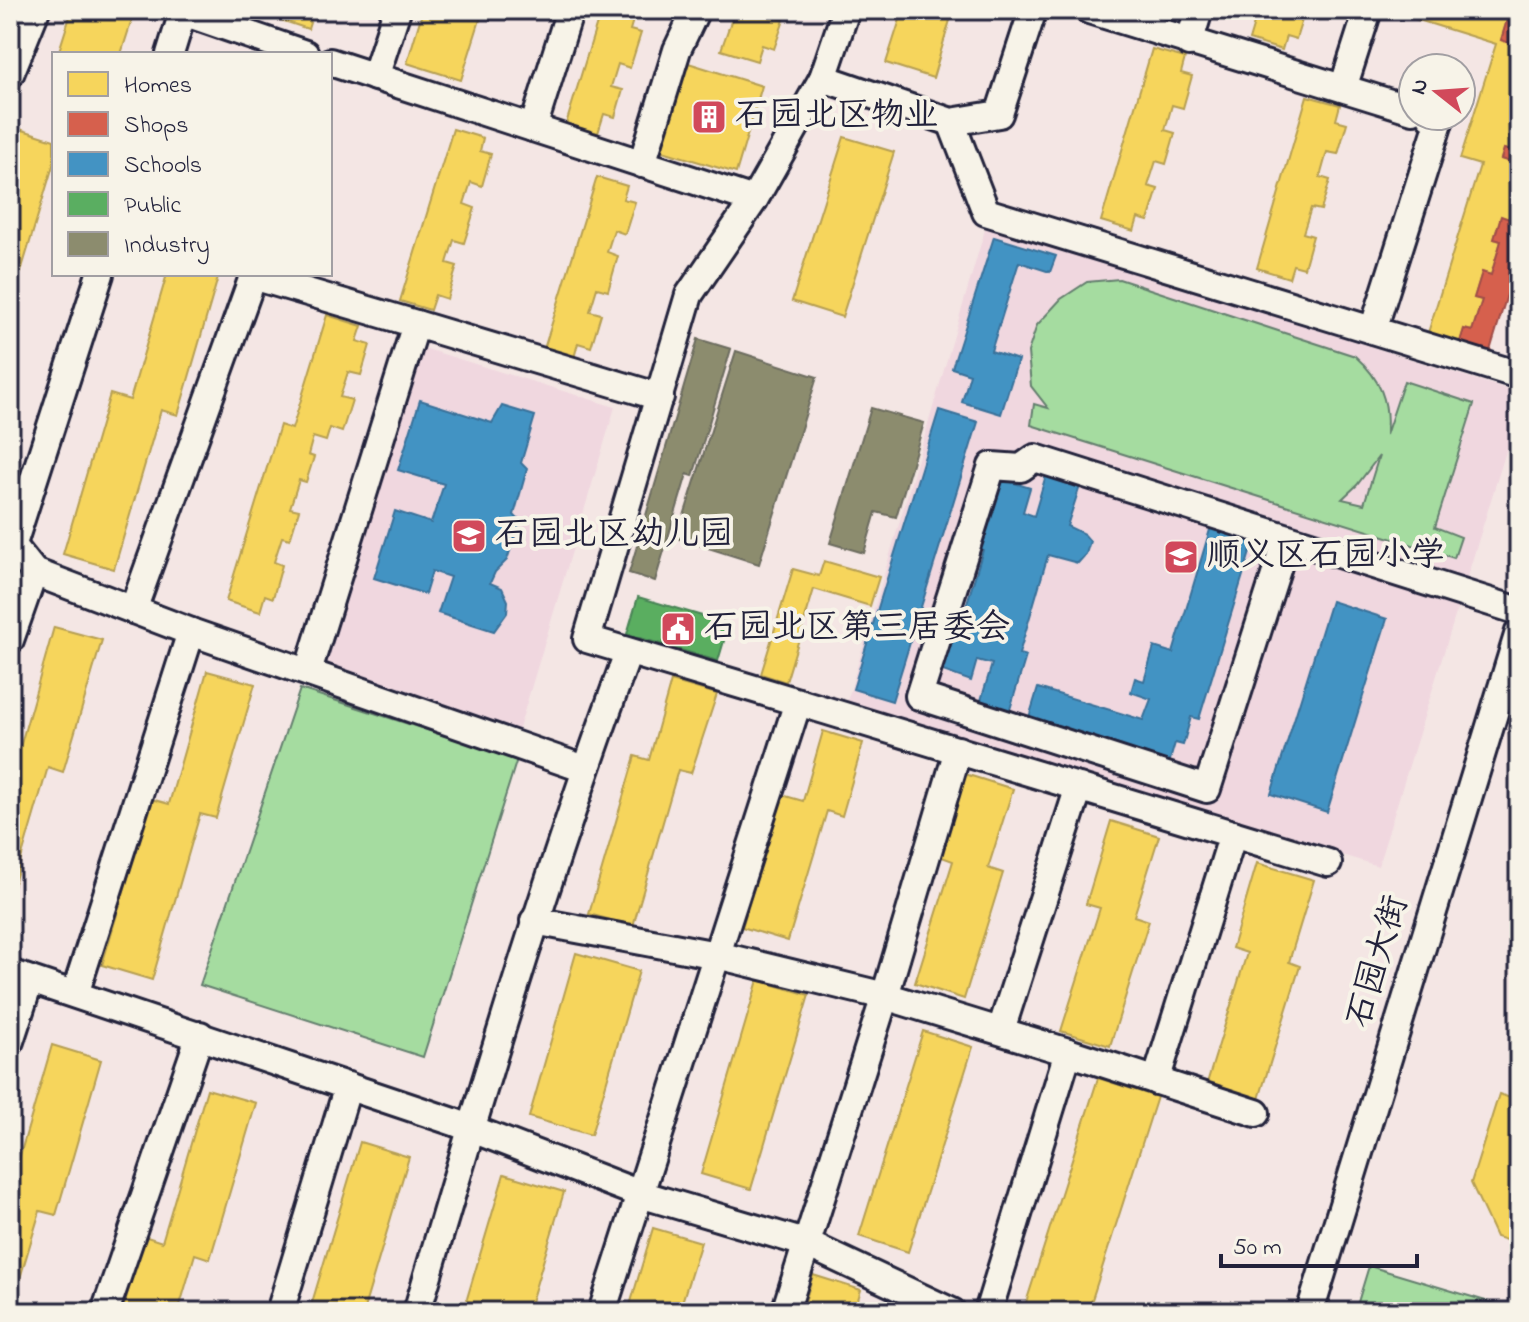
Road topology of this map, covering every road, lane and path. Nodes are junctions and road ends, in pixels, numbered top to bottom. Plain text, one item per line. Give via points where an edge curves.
1 (36, 10) edge
2 (397, 10) edge
3 (570, 10) edge
4 (696, 10) edge
5 (846, 10) edge
6 (1033, 10) edge
7 (1089, 10) edge
8 (1199, 10) edge
9 (1368, 10) edge
10 (1189, 43) junction
11 (171, 52) edge
12 (299, 52) edge
13 (332, 70) edge
14 (10, 74) edge
15 (375, 77) junction
16 (823, 78) junction
17 (1343, 88) junction
18 (1397, 105) edge
19 (951, 122) junction
20 (533, 128) junction
21 (1436, 132) edge
22 (642, 164) junction
23 (754, 200) junction
24 (99, 276) edge
25 (254, 276) edge
26 (257, 276) edge
27 (416, 324) junction
28 (1373, 330) junction
29 (1519, 375) edge
30 (660, 397) junction
31 (1287, 538) junction
32 (12, 543) edge
33 (34, 572) junction
34 (133, 610) junction
35 (1519, 611) edge
36 (191, 632) junction
37 (1519, 632) edge
38 (10, 640) edge
39 (628, 653) junction
40 (1515, 661) edge
41 (308, 671) junction
42 (798, 702) junction
43 (958, 750) junction
44 (585, 769) junction
45 (1079, 787) junction
46 (1233, 834) junction
47 (1328, 863) dead end
48 (534, 921) junction
49 (717, 955) junction
50 (20, 976) edge
51 (75, 994) junction
52 (885, 996) junction
53 (1001, 1030) junction
54 (200, 1035) junction
55 (10, 1041) edge
56 (1068, 1052) junction
57 (1156, 1081) junction
58 (348, 1086) junction
59 (1256, 1113) dead end
60 (470, 1128) junction
61 (640, 1194) junction
62 (805, 1243) junction
63 (942, 1310) edge
64 (105, 1312) edge
65 (280, 1312) edge
66 (417, 1312) edge
67 (602, 1312) edge
68 (785, 1312) edge
69 (988, 1312) edge
70 (1310, 1312) edge

1 - 14 street
2 - 15 street
3 - 20 street
4 - 22 street via 677,50
5 - 16 street
6 - 19 street via 999,114
7 - 10 street
8 - 10 street
9 - 17 street
10 - 17 street
11 - 12 street via 183,12
13 - 15 street
15 - 20 street
16 - 19 street
16 - 23 street
17 - 18 street
19 - 28 street via 986,212
20 - 22 street
21 - 28 street
22 - 23 street
23 - 30 street via 689,295
24 - 32 street
25 - 34 street
26 - 27 street
27 - 30 street
27 - 41 street
28 - 29 street
30 - 39 street via 587,639
31 - 31 street via 1035,458 1021,468 992,466 919,696 1207,789
31 - 35 street
32 - 33 street
33 - 34 street
33 - 38 street
34 - 36 street
36 - 41 street
36 - 51 street
37 - 40 street, 石园大街
39 - 42 street
39 - 44 street
40 - 70 street, 石园大街
41 - 44 street
42 - 43 street
42 - 49 street
43 - 45 street
43 - 52 street
44 - 48 street
45 - 46 street
45 - 53 street
46 - 47 street
46 - 57 street
48 - 49 street
48 - 60 street
49 - 52 street
49 - 61 street
50 - 51 street
50 - 55 street
51 - 54 street
52 - 53 street
52 - 62 street
53 - 56 street
54 - 58 street
54 - 64 street
56 - 57 street
56 - 69 street
57 - 59 street
58 - 60 street
58 - 65 street
60 - 61 street
60 - 66 street
61 - 62 street
61 - 67 street
62 - 63 street
62 - 68 street

